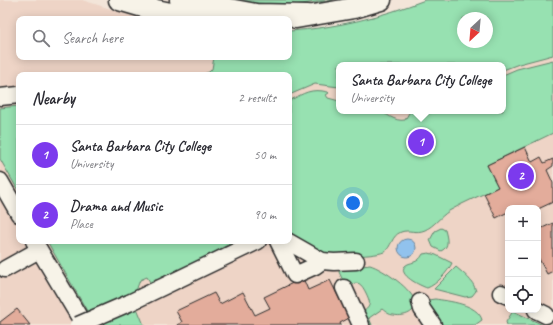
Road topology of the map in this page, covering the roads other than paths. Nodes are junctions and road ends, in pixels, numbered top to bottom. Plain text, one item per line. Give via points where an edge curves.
1 (118, 0) edge
2 (180, 0) edge
3 (382, 0) edge
4 (308, 15) junction
5 (184, 16) edge
6 (292, 19) edge
7 (16, 95) edge
8 (0, 97) edge
9 (0, 181) edge
10 (16, 209) edge
11 (252, 244) edge
12 (279, 244) edge
13 (292, 244) edge
14 (37, 245) edge
15 (322, 261) junction
16 (356, 261) dead end
17 (5, 269) dead end
18 (344, 288) dead end
19 (420, 302) dead end
20 (78, 325) edge
21 (84, 325) edge
22 (361, 325) edge
23 (433, 325) edge

1 - 5 main road
2 - 4 main road via 256,14
3 - 4 main road via 354,8
4 - 6 main road
7 - 8 street
9 - 10 street
11 - 20 street, bridge
12 - 15 street via 294,275
13 - 15 street
14 - 17 street
14 - 21 street
15 - 16 street
18 - 22 street
19 - 23 street

